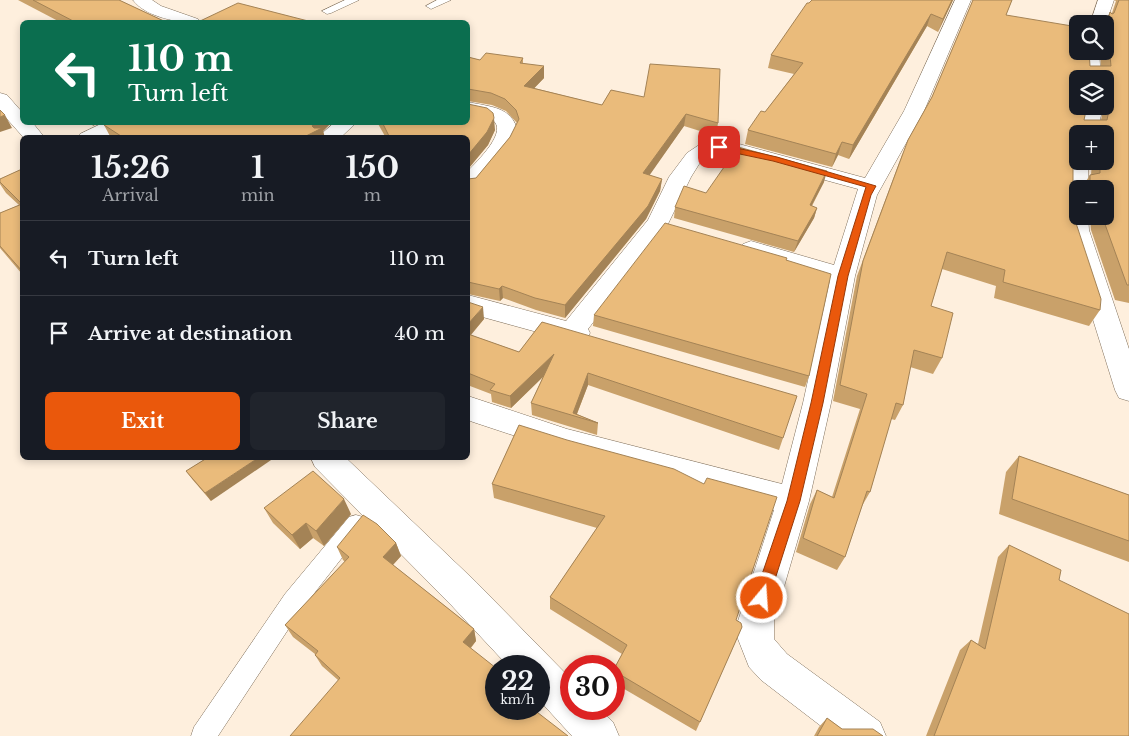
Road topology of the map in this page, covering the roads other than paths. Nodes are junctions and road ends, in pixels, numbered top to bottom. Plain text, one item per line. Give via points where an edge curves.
1 (141, 0) edge
2 (354, 0) edge
3 (446, 0) edge
4 (963, 0) edge
5 (1106, 0) edge
6 (431, 6) dead end
7 (327, 11) dead end
8 (1101, 15) edge
9 (187, 20) edge
10 (11, 105) edge
11 (470, 108) edge
12 (20, 118) edge
13 (116, 125) edge
14 (344, 125) edge
15 (94, 135) edge
16 (330, 135) edge
17 (1078, 170) edge
18 (470, 182) edge
19 (871, 186) junction
20 (732, 244) edge
21 (843, 276) junction
22 (470, 305) edge
23 (572, 331) junction
24 (600, 340) edge
25 (1129, 390) edge
26 (789, 394) edge
27 (817, 403) junction
28 (470, 408) edge
29 (329, 460) edge
30 (793, 501) junction
31 (374, 504) junction
32 (522, 655) edge
33 (550, 684) edge
34 (560, 695) edge
35 (584, 720) edge
36 (203, 736) edge
37 (599, 736) edge
38 (866, 736) edge

1 - 9 street
2 - 7 lane
3 - 6 lane
4 - 19 street via 914,111
5 - 8 street
10 - 12 street
11 - 18 street via 498,115 506,122 508,132 502,144
13 - 15 street
14 - 16 street
17 - 25 street via 1077,230
19 - 21 street
19 - 23 street via 739,150 706,149 694,157 680,177 667,226 627,260
20 - 21 street
21 - 27 street
22 - 23 street
23 - 24 street
26 - 27 street
27 - 30 street
28 - 30 street via 567,441
29 - 31 street
30 - 38 street via 762,598 756,621 756,639 762,654 774,667
31 - 32 street
31 - 36 lane via 293,602
33 - 34 street
35 - 37 street

